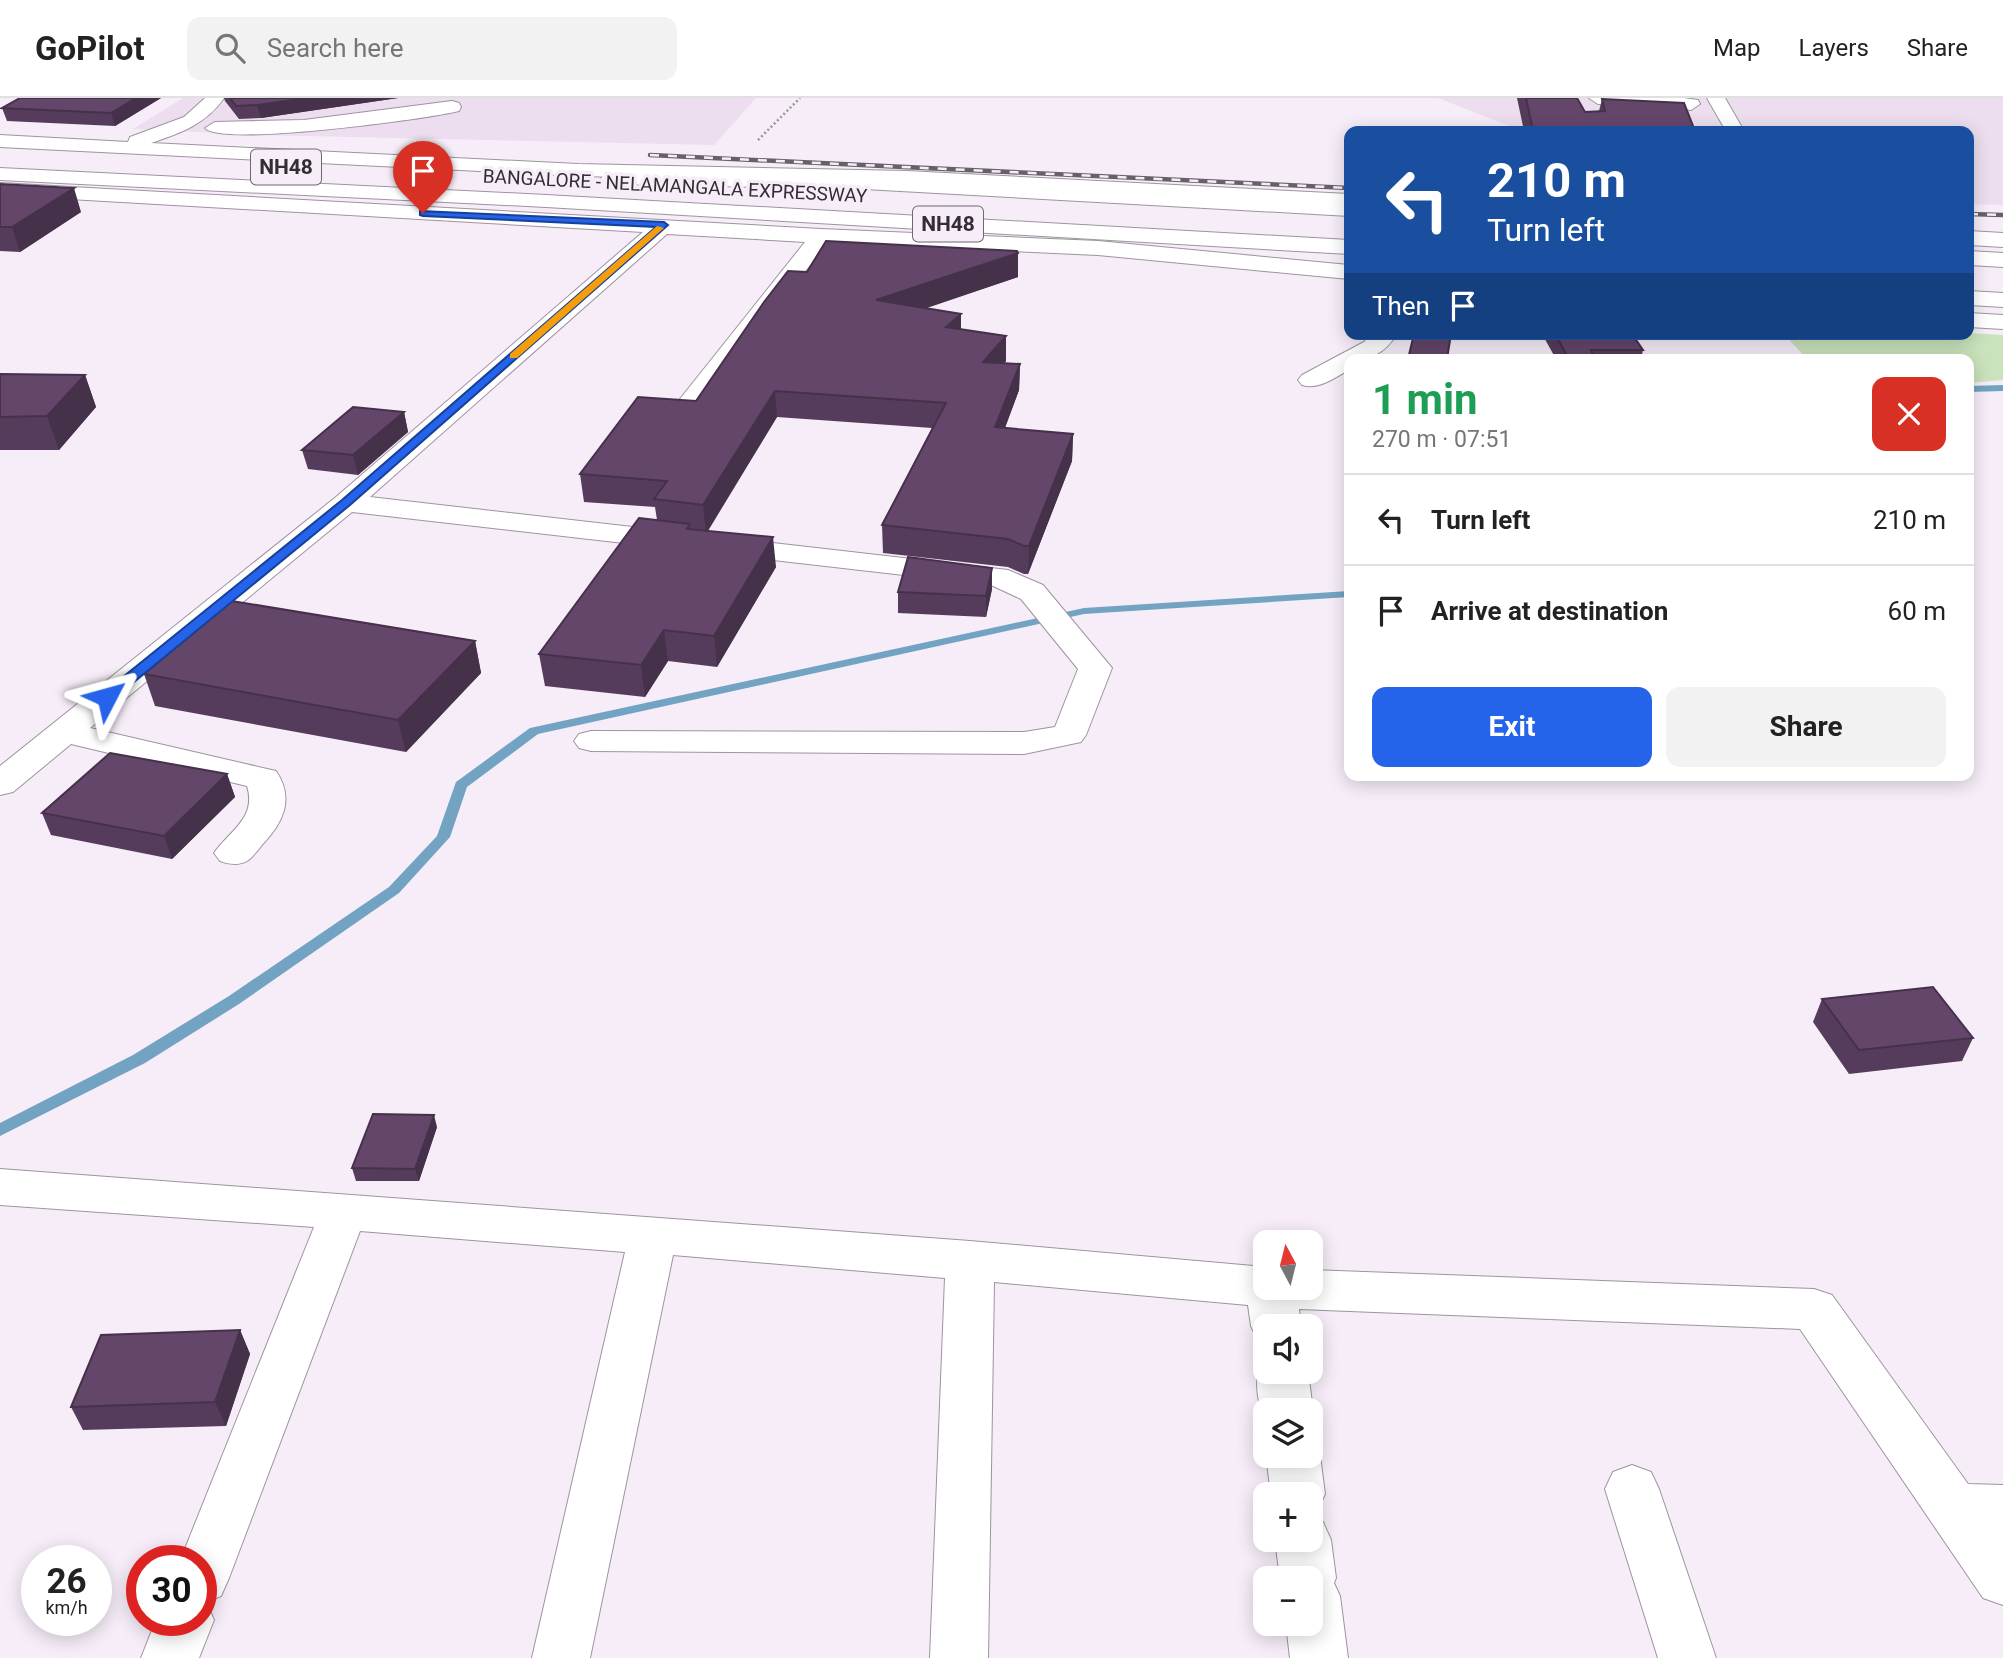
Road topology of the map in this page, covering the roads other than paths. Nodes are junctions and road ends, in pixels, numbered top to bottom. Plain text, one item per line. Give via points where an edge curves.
1 (215, 98) edge
2 (1598, 98) edge
3 (1716, 98) edge
4 (1689, 101) edge
5 (452, 107) dead end
6 (1700, 122) dead end
7 (185, 124) junction
8 (1732, 126) edge
9 (103, 128) edge
10 (0, 141) edge
11 (119, 147) junction
12 (0, 153) edge
13 (0, 174) edge
14 (573, 180) junction
15 (0, 189) edge
16 (1344, 200) edge
17 (1344, 210) edge
18 (1344, 223) edge
19 (664, 225) junction
20 (821, 236) junction
21 (1974, 238) edge
22 (2003, 240) edge
23 (1344, 249) edge
24 (1974, 258) edge
25 (2003, 260) edge
26 (1344, 272) edge
27 (1974, 280) edge
28 (2003, 282) edge
29 (1974, 298) edge
30 (2003, 300) edge
31 (1974, 320) edge
32 (2003, 322) edge
33 (1380, 340) edge
34 (1360, 354) edge
35 (1344, 362) edge
36 (1311, 380) dead end
37 (689, 404) edge
38 (346, 503) junction
39 (64, 732) junction
40 (591, 741) dead end
41 (0, 784) edge
42 (233, 853) dead end
43 (0, 1187) edge
44 (344, 1210) junction
45 (653, 1235) junction
46 (970, 1260) junction
47 (1253, 1286) edge
48 (1323, 1290) edge
49 (1632, 1489) dead end
50 (1979, 1509) edge
51 (214, 1545) edge
52 (2003, 1579) edge
53 (179, 1636) edge
54 (1316, 1636) edge
55 (170, 1658) edge
56 (561, 1658) edge
57 (959, 1658) edge
58 (1319, 1658) edge
59 (1687, 1658) edge

1 - 7 main road
2 - 4 main road
3 - 8 main road
4 - 6 main road
5 - 7 main road via 246,129
7 - 11 main road
9 - 11 main road
10 - 11 main road
11 - 16 main road via 578,170 907,177
12 - 14 main road, BANGALORE - NELAMANGALA EXPRESSWAY / NH48
13 - 23 main road, BANGALORE - NELAMANGALA EXPRESSWAY / NH48
14 - 17 main road via 864,183
14 - 18 main road, BANGALORE - NELAMANGALA EXPRESSWAY / NH48
15 - 19 main road
19 - 20 main road
19 - 38 main road
20 - 26 main road via 1098,248
20 - 37 main road
21 - 22 main road
24 - 25 main road
27 - 28 main road
29 - 30 main road
31 - 32 main road
33 - 34 main road
35 - 36 main road
38 - 39 main road
38 - 40 main road via 997,577 1032,592 1095,668 1069,735 1024,743
39 - 41 main road
39 - 42 main road via 263,779 270,796 267,816
43 - 44 main road
44 - 45 main road
44 - 51 main road
45 - 46 main road
45 - 56 main road
46 - 47 main road
46 - 57 main road
48 - 50 main road via 1814,1309
49 - 59 main road
50 - 52 main road
53 - 55 main road
54 - 58 main road

